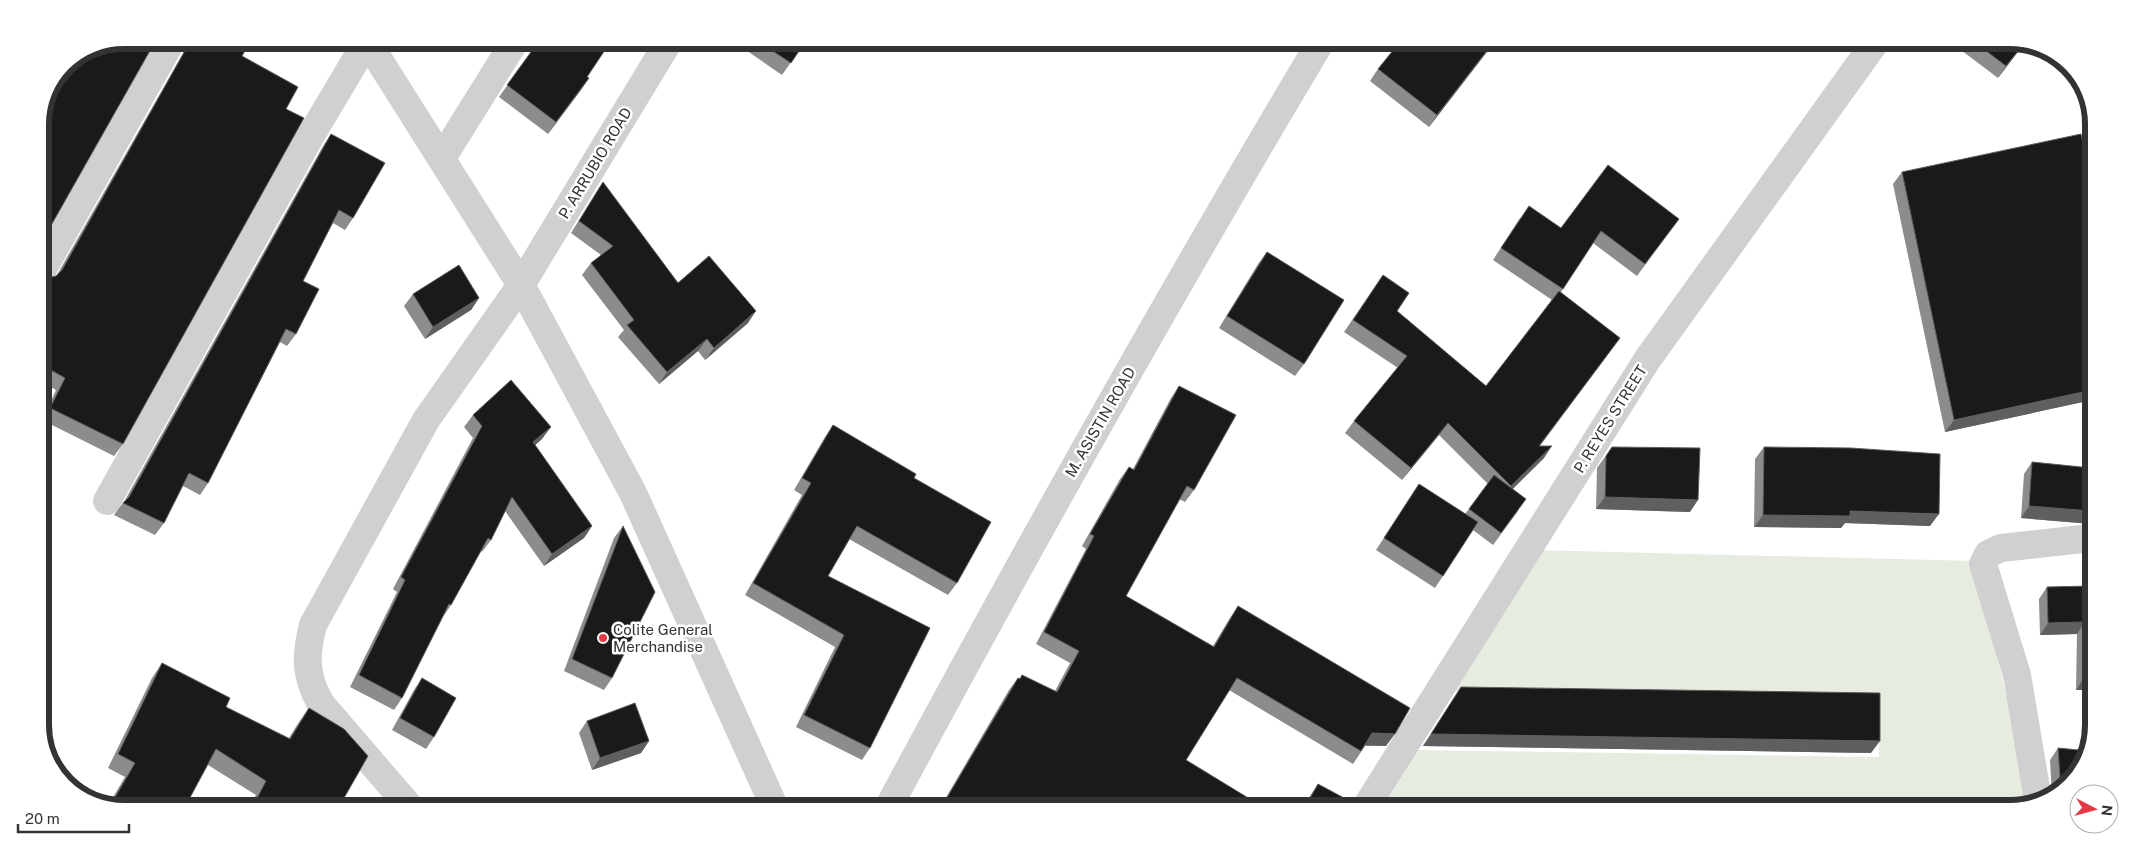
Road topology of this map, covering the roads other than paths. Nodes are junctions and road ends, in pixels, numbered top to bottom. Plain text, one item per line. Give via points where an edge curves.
1 (167, 49) edge
2 (362, 49) edge
3 (372, 49) edge
4 (510, 49) edge
5 (664, 49) edge
6 (1316, 49) edge
7 (1870, 49) edge
8 (442, 158) junction
9 (49, 258) edge
10 (521, 284) junction
11 (107, 501) dead end
12 (2085, 539) edge
13 (2037, 795) edge
14 (404, 800) edge
15 (771, 800) edge
16 (892, 800) edge
17 (1371, 800) edge

1 - 9 street
2 - 11 street
3 - 8 street
4 - 8 street
5 - 10 street, P. ARRUBIO ROAD
6 - 16 street, M. ASISTIN ROAD via 1014,573
7 - 17 street, P. REYES STREET via 1647,360
8 - 10 street
10 - 14 street, P. ARRUBIO ROAD via 403,458 314,626 307,650 312,689 321,704
10 - 15 street via 633,493
12 - 13 street via 2001,548 1988,554 1983,564 2017,675

